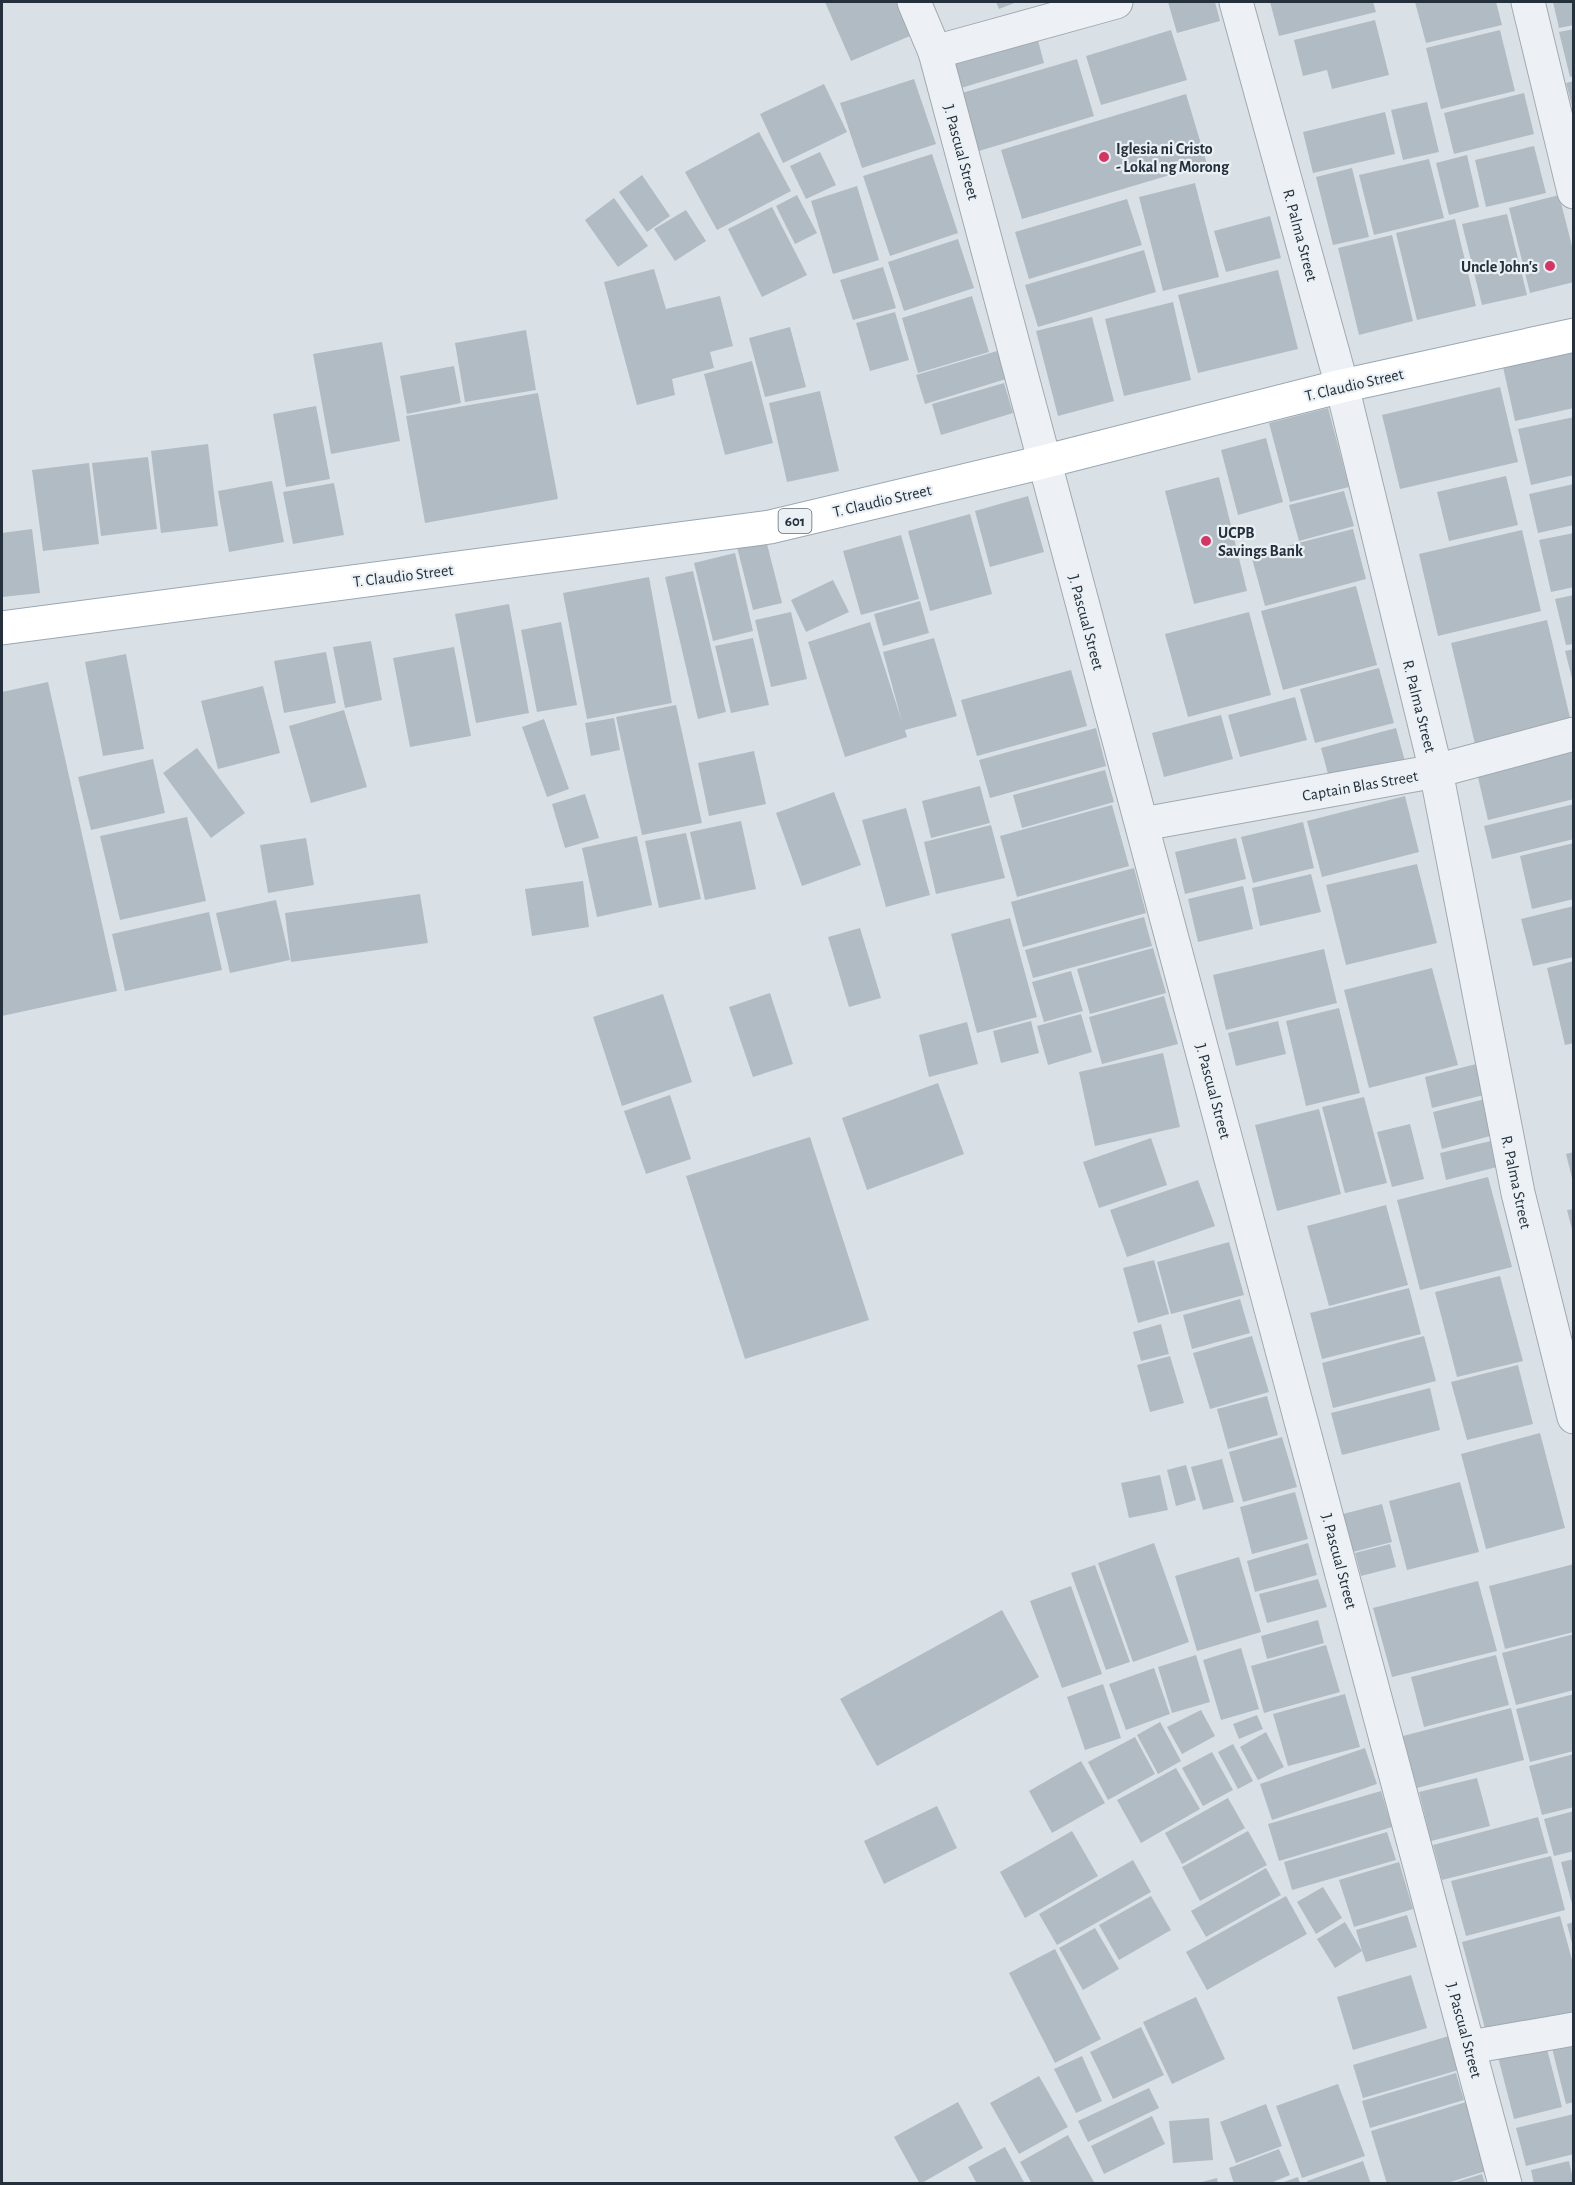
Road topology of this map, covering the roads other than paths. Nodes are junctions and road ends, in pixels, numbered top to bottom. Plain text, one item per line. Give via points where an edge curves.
1 (914, 2) edge
2 (1116, 2) edge
3 (1236, 2) edge
4 (1528, 2) edge
5 (935, 52) junction
6 (1574, 192) edge
7 (1574, 334) edge
8 (1342, 386) junction
9 (1043, 462) junction
10 (2, 628) edge
11 (1574, 734) edge
12 (1436, 771) junction
13 (1143, 824) junction
14 (1574, 1417) edge
15 (1574, 2030) edge
16 (1470, 2047) junction
17 (1505, 2184) edge

1 - 5 street, J. Pascual Street
2 - 5 street
3 - 8 street, R. Palma Street
4 - 6 street
5 - 9 street, J. Pascual Street
7 - 8 main road, T. Claudio Street / 601
8 - 9 main road, T. Claudio Street / 601
8 - 12 street, R. Palma Street
9 - 10 main road, T. Claudio Street / 601 via 770,527
9 - 13 street, J. Pascual Street
11 - 12 street, Captain Blas Street
12 - 13 street, Captain Blas Street
12 - 14 street, R. Palma Street via 1518,1192
13 - 16 street, J. Pascual Street
15 - 16 street
16 - 17 street, J. Pascual Street

